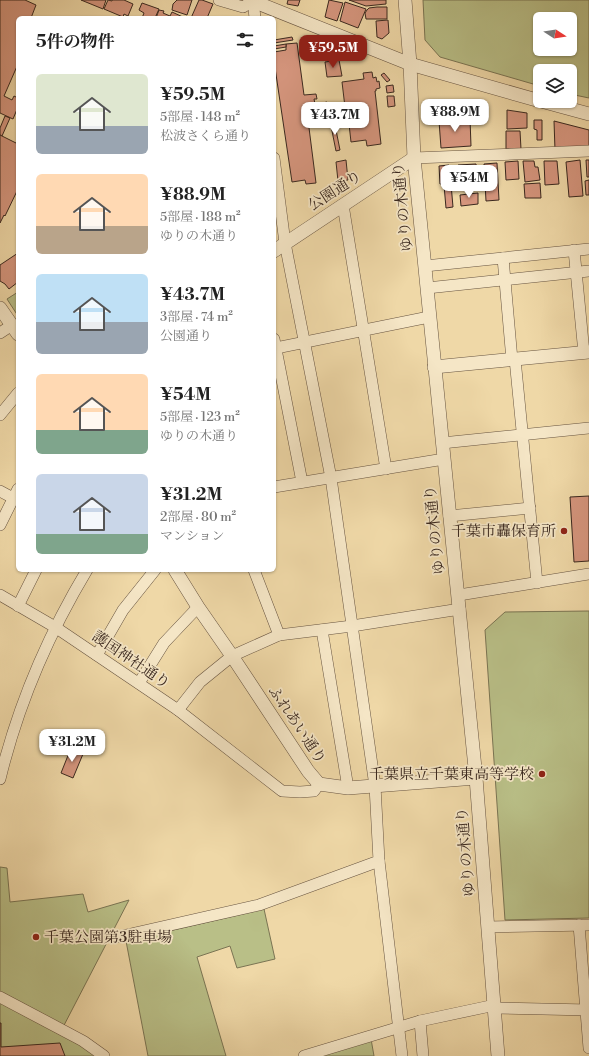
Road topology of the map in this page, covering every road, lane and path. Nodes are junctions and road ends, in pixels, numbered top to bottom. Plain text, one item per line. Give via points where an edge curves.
1 (219, 0) edge
2 (252, 0) edge
3 (405, 0) edge
4 (255, 16) edge
5 (410, 64) junction
6 (533, 99) edge
7 (566, 108) edge
8 (589, 114) edge
9 (589, 151) edge
10 (414, 158) junction
11 (276, 173) edge
12 (343, 205) junction
13 (285, 243) junction
14 (589, 248) edge
15 (276, 250) edge
16 (574, 250) junction
17 (503, 258) junction
18 (425, 266) junction
19 (589, 271) edge
20 (576, 273) junction
21 (504, 280) junction
22 (427, 288) junction
23 (0, 308) edge
24 (430, 317) junction
25 (15, 330) edge
26 (363, 330) junction
27 (0, 333) edge
28 (305, 342) junction
29 (276, 343) edge
30 (276, 348) edge
31 (586, 352) edge
32 (514, 359) junction
33 (434, 367) junction
34 (16, 395) edge
35 (0, 415) edge
36 (589, 428) edge
37 (523, 434) junction
38 (442, 443) junction
39 (444, 459) junction
40 (386, 469) junction
41 (331, 478) junction
42 (302, 482) junction
43 (276, 487) edge
44 (0, 491) edge
45 (16, 494) edge
46 (530, 508) junction
47 (449, 516) junction
48 (0, 525) edge
49 (35, 572) edge
50 (86, 572) edge
51 (153, 572) edge
52 (176, 572) edge
53 (255, 572) edge
54 (589, 574) edge
55 (537, 583) junction
56 (0, 595) edge
57 (459, 595) junction
58 (18, 606) junction
59 (198, 607) junction
60 (460, 609) junction
61 (352, 626) junction
62 (55, 627) junction
63 (322, 630) junction
64 (279, 635) junction
65 (97, 655) junction
66 (232, 656) junction
67 (139, 683) junction
68 (178, 710) junction
69 (476, 778) junction
70 (0, 780) edge
71 (319, 784) junction
72 (375, 786) junction
73 (348, 788) junction
74 (380, 861) junction
75 (584, 925) edge
76 (489, 927) junction
77 (113, 938) dead end
78 (0, 997) edge
79 (495, 1006) junction
80 (588, 1010) edge
81 (420, 1021) junction
82 (399, 1027) junction
83 (589, 1048) edge
84 (104, 1056) edge
85 (304, 1056) edge
86 (402, 1056) edge
87 (423, 1056) edge
88 (498, 1056) edge

1 - 2 street via 243,7
2 - 4 street
2 - 5 street
3 - 5 street, ゆりの木通り
5 - 6 street
5 - 10 street, ゆりの木通り
7 - 8 street
9 - 10 street
10 - 12 street, 公園通り
10 - 18 street, ゆりの木通り
11 - 13 street
12 - 13 street, 公園通り
12 - 26 street
13 - 15 street, 公園通り
13 - 28 street
14 - 16 street
16 - 17 street
16 - 20 street
17 - 18 street
17 - 21 street
18 - 22 street, ゆりの木通り
19 - 20 street
20 - 21 street
20 - 31 street
21 - 22 street
21 - 32 street
22 - 24 street, ゆりの木通り
23 - 25 street
24 - 26 street
24 - 33 street, ゆりの木通り
25 - 27 street
26 - 28 street
26 - 40 street
28 - 29 street
28 - 41 street
30 - 42 street
31 - 32 street
32 - 33 street
32 - 37 street
33 - 38 street, ゆりの木通り
34 - 35 street
36 - 37 street
37 - 38 street
37 - 46 street
38 - 39 street, ゆりの木通り
39 - 40 street
39 - 47 street, ゆりの木通り
40 - 41 street
41 - 42 street
41 - 61 street
42 - 43 street
44 - 45 street
45 - 48 street
46 - 47 street
46 - 55 street
47 - 57 street, ゆりの木通り
49 - 58 street
50 - 62 street
51 - 65 street via 123,610
52 - 59 street, ふれあい通り
53 - 64 street
54 - 55 street
55 - 57 street
56 - 58 street, 護国神社通り
57 - 60 street, ゆりの木通り
58 - 62 street, 護国神社通り
59 - 66 street, ふれあい通り
59 - 67 street via 164,643
60 - 61 street, 護国神社通り
60 - 69 street, ゆりの木通り
61 - 63 street, 護国神社通り
61 - 72 street
62 - 65 street, 護国神社通り
62 - 70 street via 31,682
63 - 64 street, 護国神社通り
63 - 73 street
64 - 66 street, 護国神社通り
65 - 67 street, 護国神社通り
66 - 68 street, 護国神社通り via 200,682
66 - 71 street, ふれあい通り
67 - 68 street, 護国神社通り
68 - 71 street via 282,791 314,791
69 - 72 street, ふれあい通り
69 - 76 street, ゆりの木通り
71 - 73 street, ふれあい通り
72 - 73 street, ふれあい通り
72 - 74 street
74 - 77 street via 259,905
74 - 82 street
75 - 76 street
75 - 80 street
76 - 79 street, ゆりの木通り
78 - 84 street via 83,1041
79 - 80 street
79 - 81 street
79 - 88 street, ゆりの木通り
80 - 83 street
81 - 82 street
81 - 87 street
82 - 85 street
82 - 86 street

